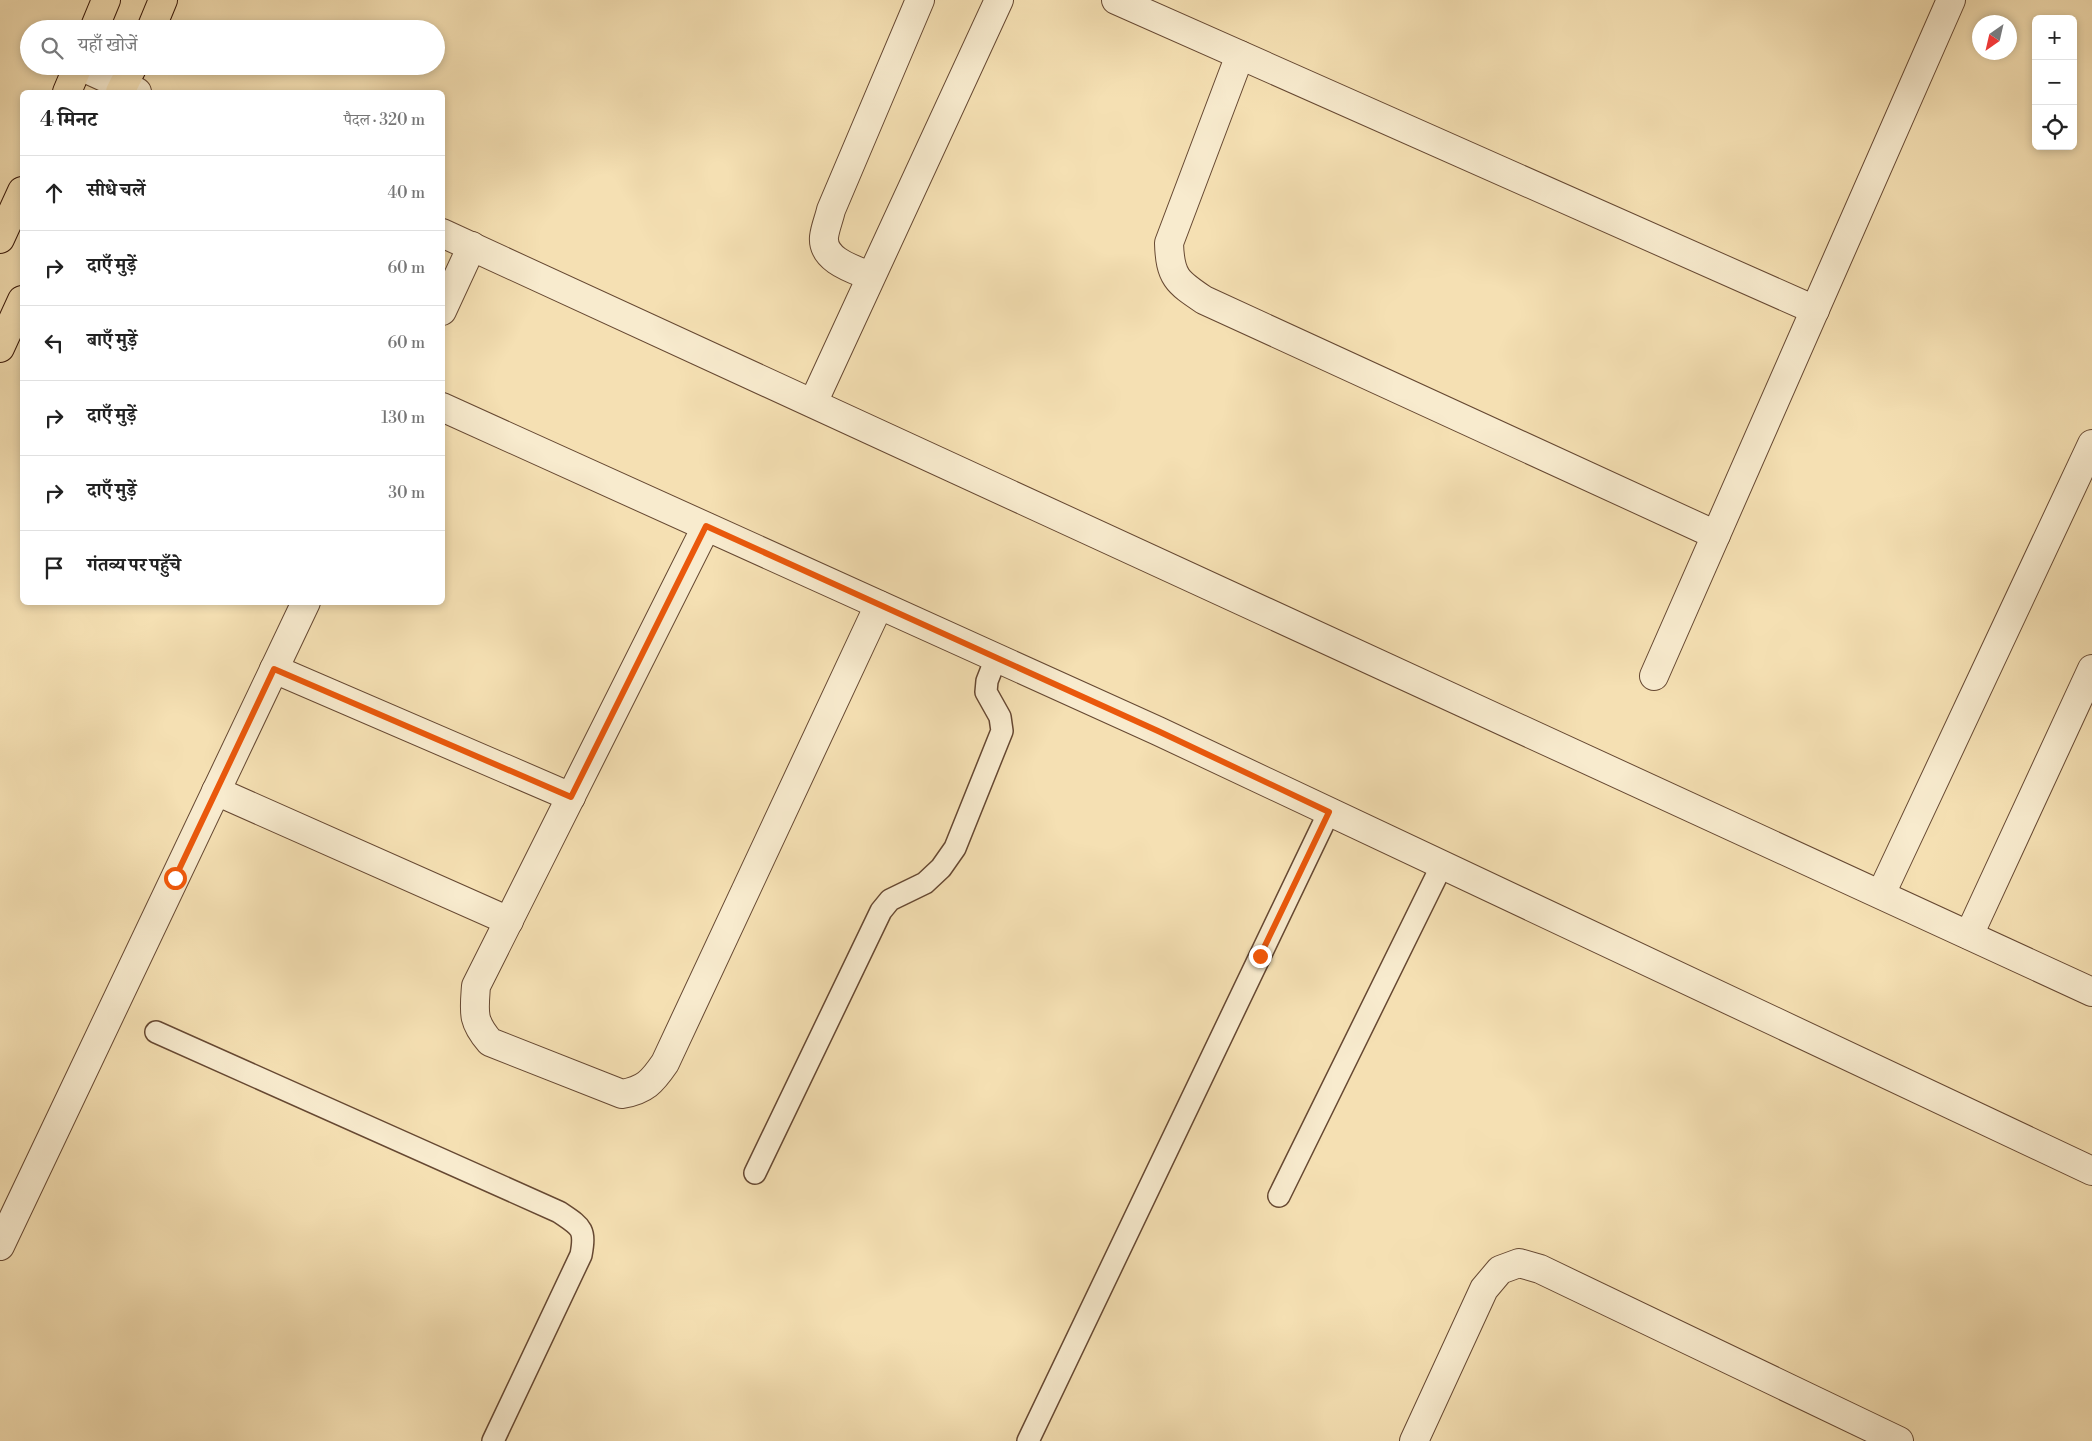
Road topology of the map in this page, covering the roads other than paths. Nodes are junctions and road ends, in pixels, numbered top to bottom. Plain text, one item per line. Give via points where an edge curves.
1 (106, 0) edge
2 (163, 0) edge
3 (920, 0) edge
4 (999, 0) edge
5 (1116, 0) edge
6 (1951, 0) edge
7 (1143, 6) edge
8 (98, 20) edge
9 (155, 20) edge
10 (1240, 55) junction
11 (75, 75) edge
12 (104, 75) edge
13 (128, 84) edge
14 (68, 90) edge
15 (20, 195) edge
16 (445, 234) edge
17 (0, 239) edge
18 (472, 246) junction
19 (870, 276) junction
20 (20, 304) edge
21 (445, 304) edge
22 (1815, 310) junction
23 (0, 348) edge
24 (813, 403) junction
25 (445, 408) edge
26 (2092, 444) edge
27 (706, 526) junction
28 (1716, 535) junction
29 (305, 605) edge
30 (879, 605) junction
31 (996, 658) junction
32 (274, 669) junction
33 (2092, 669) edge
34 (1654, 676) dead end
35 (2082, 717) edge
36 (216, 791) junction
37 (571, 797) junction
38 (1329, 812) junction
39 (1442, 866) junction
40 (1881, 894) junction
41 (509, 921) junction
42 (1968, 935) junction
43 (2092, 992) edge
44 (156, 1032) dead end
45 (2092, 1171) edge
46 (754, 1173) dead end
47 (1279, 1196) dead end
48 (0, 1246) edge
49 (493, 1441) edge
50 (1028, 1441) edge
51 (1414, 1441) edge
52 (1899, 1441) edge

1 - 8 main road
2 - 9 main road
3 - 19 street via 831,210 824,239 828,253
4 - 19 street
5 - 7 street
6 - 22 street
7 - 10 street
10 - 22 street
10 - 28 street via 1169,243 1170,265 1182,285 1204,300
11 - 14 main road
12 - 13 street
15 - 17 main road
16 - 18 street
18 - 21 street
18 - 24 street
19 - 24 street
20 - 23 main road
22 - 28 street
24 - 40 street
25 - 27 street
26 - 40 street
27 - 30 street
27 - 37 street
28 - 34 street
29 - 32 street
30 - 31 street
30 - 41 street via 665,1064 653,1081 636,1091 622,1094 490,1042 478,1029 474,1013 476,986
31 - 38 street
31 - 46 lane via 986,692 1000,717 1002,731 955,848 925,883 890,900 881,911
32 - 36 street
32 - 37 street
33 - 35 street
35 - 42 street
36 - 41 street
36 - 48 street
37 - 41 street
38 - 39 street
38 - 50 lane
39 - 45 street
39 - 47 lane
40 - 42 street
42 - 43 street
44 - 49 lane via 559,1212 579,1225 584,1238 581,1255
51 - 52 street via 1484,1289 1500,1270 1520,1263 1540,1269

